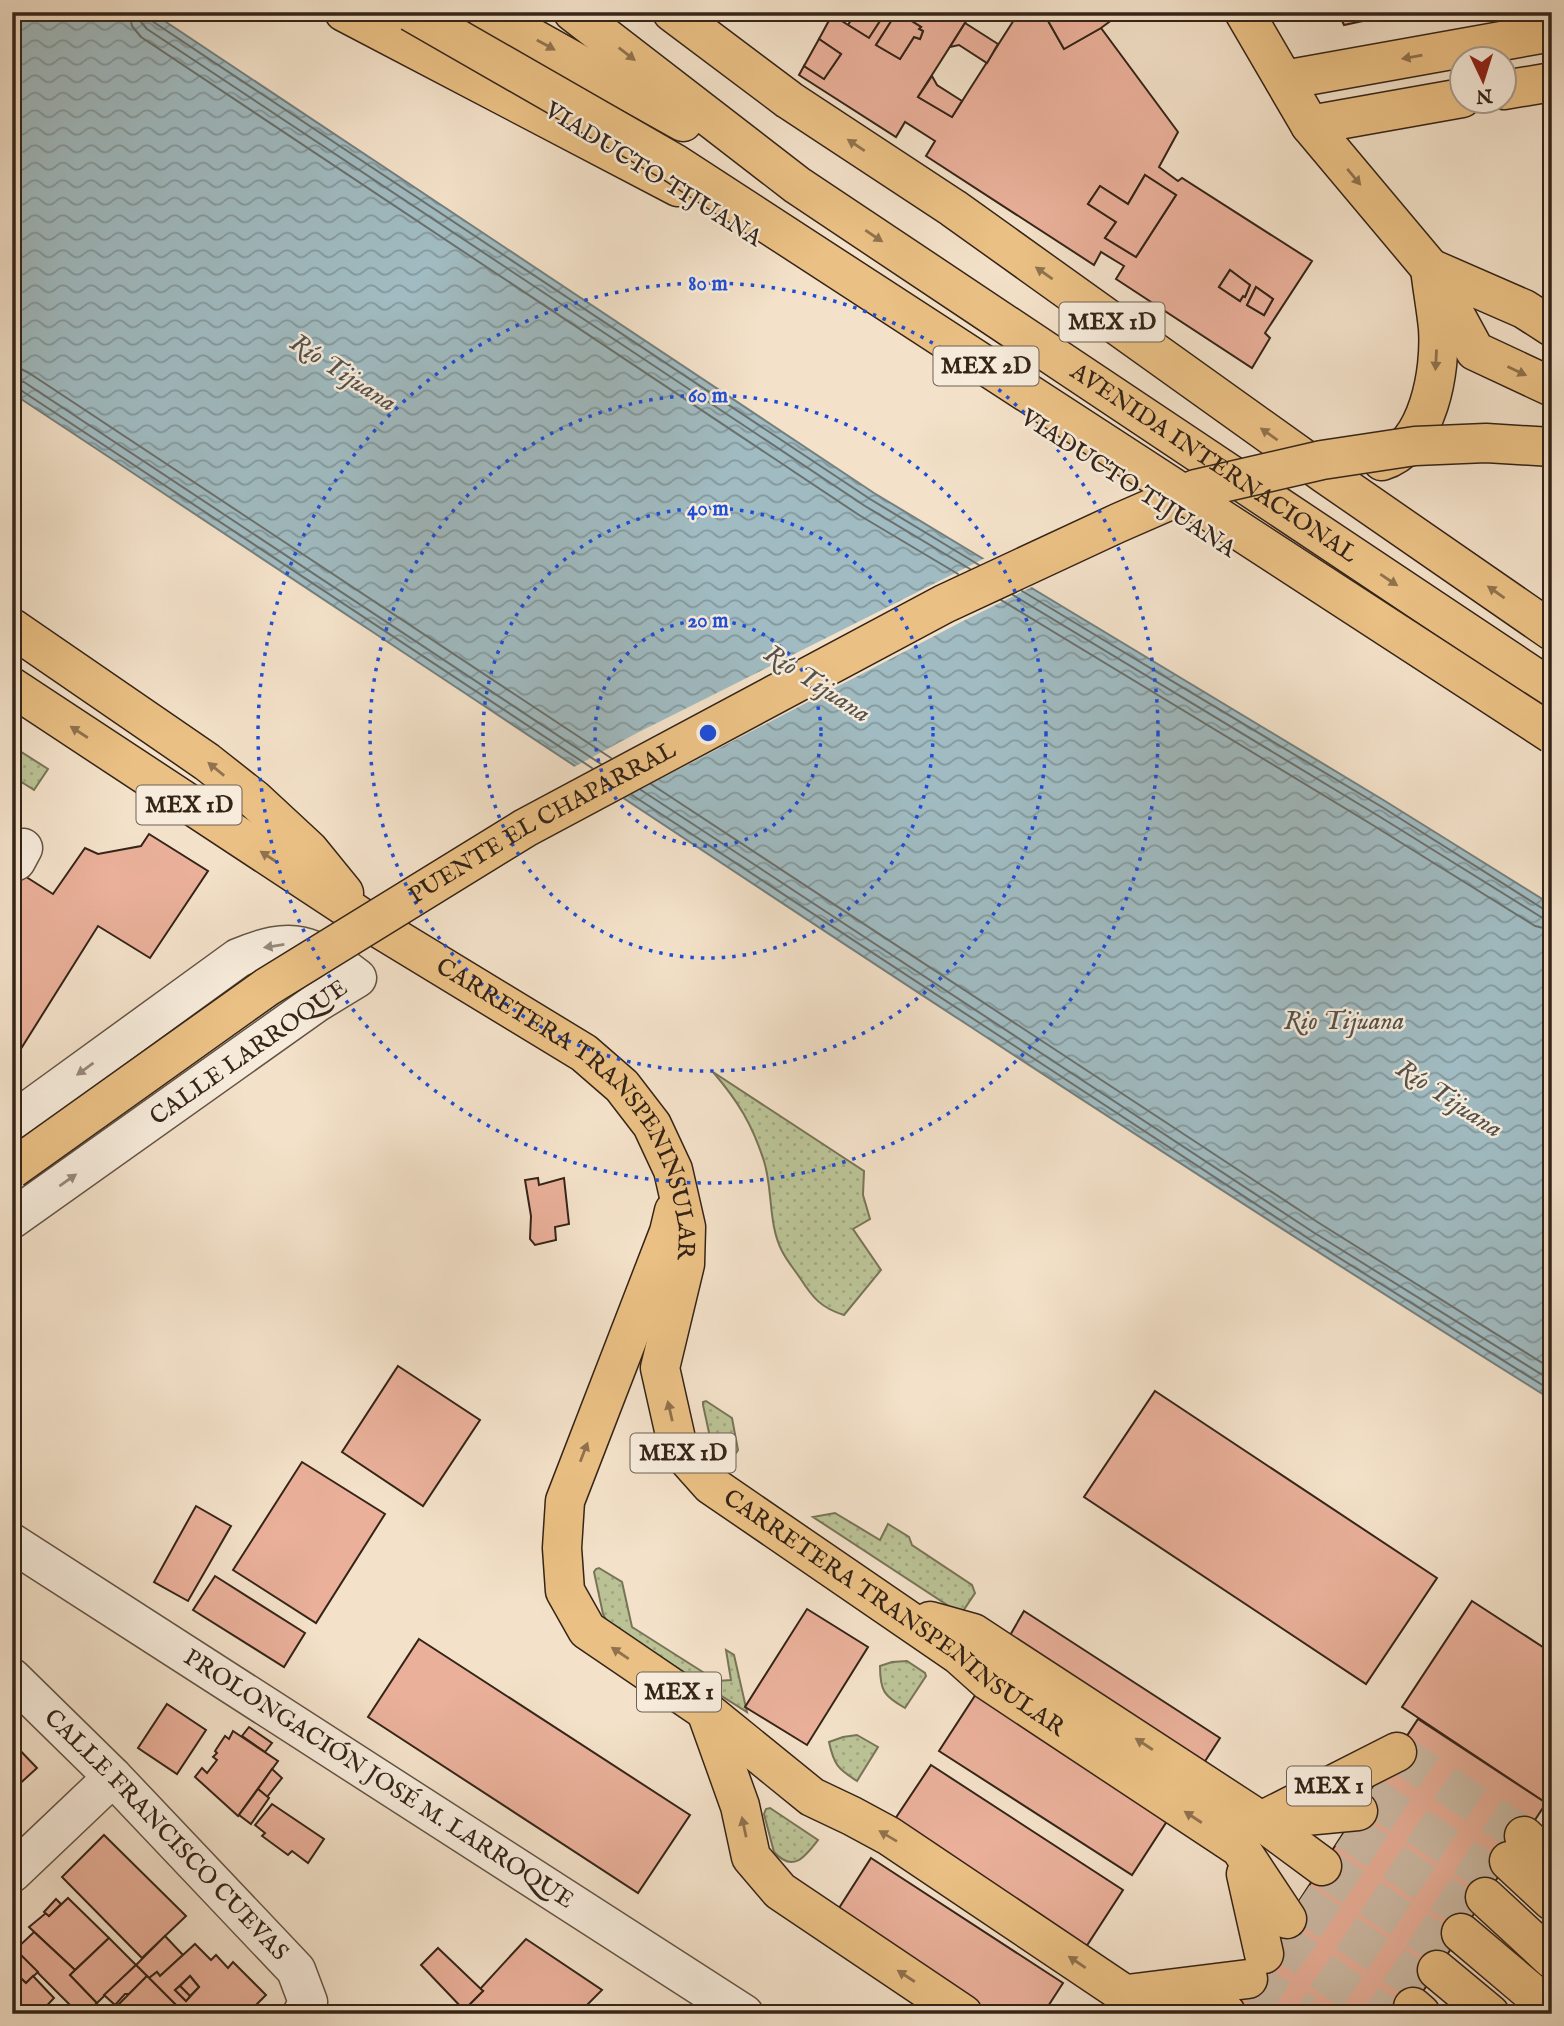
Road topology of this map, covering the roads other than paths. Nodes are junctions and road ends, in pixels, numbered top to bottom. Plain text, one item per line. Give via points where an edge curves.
1 (344, 12) edge
2 (380, 12) edge
3 (411, 12) edge
4 (486, 12) edge
5 (573, 12) edge
6 (672, 12) edge
7 (1244, 12) edge
8 (1552, 32) edge
9 (1284, 80) junction
10 (1552, 82) edge
11 (1518, 88) edge
12 (1448, 100) edge
13 (1310, 125) junction
14 (797, 185) junction
15 (678, 187) junction
16 (1430, 268) junction
17 (1552, 327) edge
18 (1552, 387) edge
19 (1552, 447) edge
20 (1325, 474) junction
21 (12, 628) edge
22 (1552, 631) edge
23 (12, 687) edge
24 (1552, 689) edge
25 (1552, 734) edge
26 (1552, 762) edge
27 (367, 921) junction
28 (12, 1122) edge
29 (12, 1169) edge
30 (678, 1192) junction
31 (12, 1219) edge
32 (12, 1543) edge
33 (897, 1613) joint
34 (12, 1678) edge
35 (706, 1711) junction
36 (113, 1777) junction
37 (1250, 1834) junction
38 (1552, 1863) edge
39 (12, 1873) edge
40 (1310, 1884) edge
41 (1552, 1901) edge
42 (1552, 1931) edge
43 (1463, 1932) edge
44 (1552, 1959) edge
45 (1552, 1985) edge
46 (1141, 2004) edge
47 (305, 2008) edge
48 (1552, 2010) edge
49 (744, 2014) edge
50 (963, 2014) edge
51 (1174, 2014) edge
52 (1458, 2014) edge
53 (1490, 2014) edge
54 (1523, 2014) edge

1 - 15 main road
2 - 15 main road, VIADUCTO TIJUANA / MEX 2D
3 - 25 main road, VIADUCTO TIJUANA / MEX 2D, bridge via 674,163
4 -> 14 main road
5 -> 14 main road, AVENIDA INTERNACIONAL / MEX 1D
20 -> 6 main road, MEX 1D via 953,208 789,100
7 - 9 main road
8 -> 9 main road
9 - 13 main road
10 - 11 main road
12 - 13 main road
13 -> 16 main road
14 -> 24 main road, AVENIDA INTERNACIONAL / MEX 1D
15 - 26 main road, VIADUCTO TIJUANA / MEX 2D
16 - 17 main road via 1524,309
16 -> 18 main road via 1475,351
16 -> 20 main road via 1438,330 1436,375 1430,403 1412,439 1392,457
19 - 29 main road, PUENTE EL CHAPARRAL, bridge via 1486,443 1415,446 1322,460 1196,489 1118,523 933,610 525,828 267,987
22 -> 20 main road, MEX 1D
27 -> 21 main road via 309,850 254,799
27 -> 23 main road, CARRETERA TRANSPENINSULAR / MEX 1D
27 - 30 main road, CARRETERA TRANSPENINSULAR / MEX 1D via 584,1053 622,1086 652,1125
31 -> 28 street, CALLE LARROQUE via 357,978 329,957 304,947 284,944 237,958
33 -> 30 main road, CARRETERA TRANSPENINSULAR / MEX 1D via 711,1485 678,1448 660,1368 685,1264 686,1227
35 -> 30 main road, MEX 1 via 587,1630 565,1591 562,1548 565,1501 669,1232
32 - 49 street, PROLONGACIÓN JOSÉ M. LARROQUE
37 -> 33 main road, MEX 1 via 973,1633
34 - 36 street, CALLE FRANCISCO CUEVAS
46 -> 35 main road, MEX 1 via 889,1836 813,1797
50 -> 35 main road, MEX 1 via 780,1891 751,1857 740,1806
36 - 39 street
36 - 47 street, CALLE FRANCISCO CUEVAS via 296,1970
37 - 40 main road
37 - 40 main road, MEX 1
37 - 40 main road, MEX 1
37 - 40 main road, MEX 1
38 - 43 main road
40 - 46 main road, MEX 1
41 - 43 main road
42 - 43 main road
43 - 44 main road
43 - 45 main road
43 - 48 main road
43 - 52 main road
43 - 53 main road
43 - 54 main road
46 - 51 main road, MEX 1

